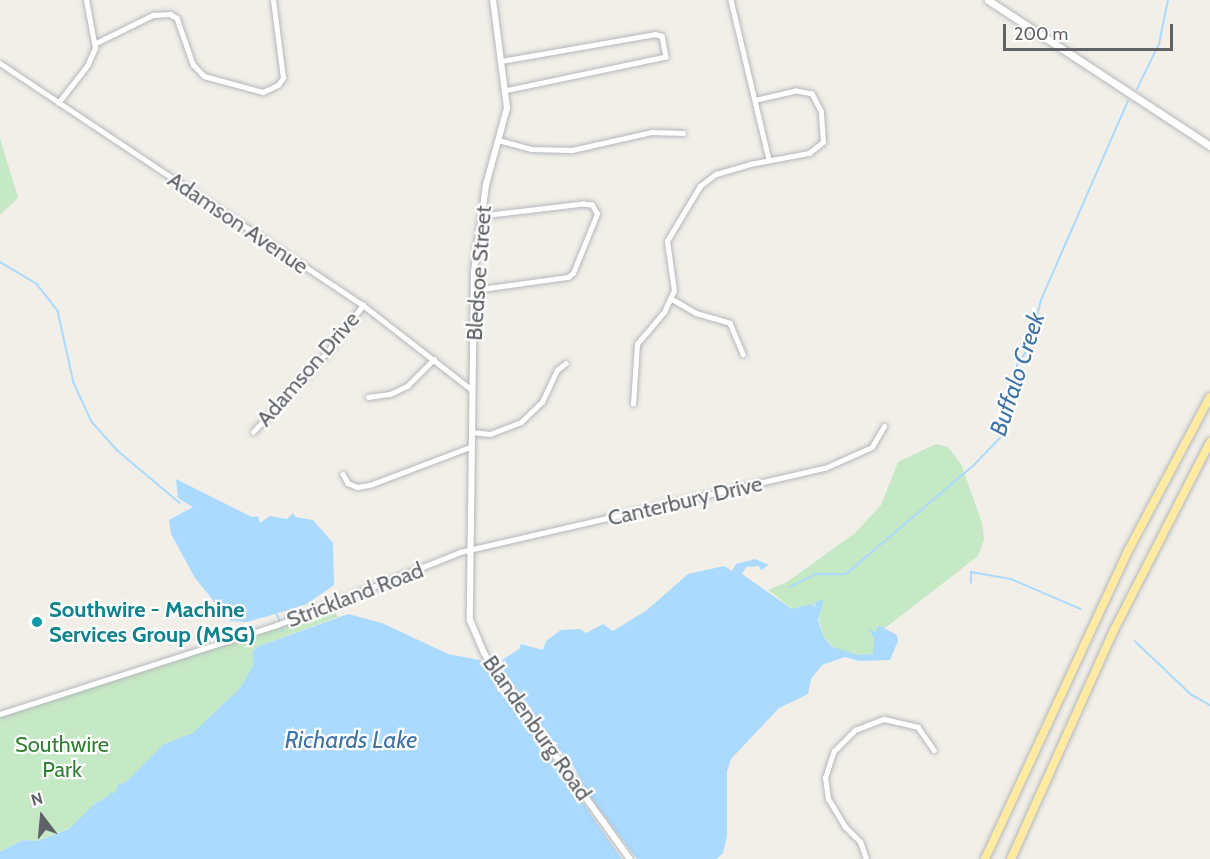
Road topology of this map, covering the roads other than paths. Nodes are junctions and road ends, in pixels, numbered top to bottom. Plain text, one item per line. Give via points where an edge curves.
1 (86, 0) edge
2 (273, 0) edge
3 (493, 0) edge
4 (731, 0) edge
5 (988, 0) edge
6 (96, 43) junction
7 (501, 61) junction
8 (0, 63) edge
9 (506, 91) junction
10 (757, 100) junction
11 (58, 103) junction
12 (683, 132) dead end
13 (498, 140) junction
14 (1210, 146) edge
15 (770, 160) junction
16 (483, 216) junction
17 (474, 290) junction
18 (672, 299) junction
19 (363, 305) junction
20 (743, 354) dead end
21 (434, 359) junction
22 (566, 363) dead end
23 (472, 390) junction
24 (368, 397) dead end
25 (1210, 397) edge
26 (633, 404) dead end
27 (884, 426) dead end
28 (253, 432) dead end
29 (471, 432) junction
30 (1210, 442) edge
31 (470, 447) junction
32 (343, 474) dead end
33 (469, 551) junction
34 (0, 714) edge
35 (934, 750) dead end
36 (630, 859) edge
37 (866, 859) edge
38 (985, 859) edge
39 (1011, 859) edge

1 - 6 street
2 - 6 street via 283,78 279,85 263,92 204,76 193,64 177,18 170,14 153,15
3 - 7 street, Bledsoe Street
4 - 10 street
5 - 14 main road
6 - 11 street via 87,66
7 - 9 street, Bledsoe Street
7 - 9 street via 655,34 662,36 666,57
8 - 11 street, Adamson Avenue
9 - 13 street, Bledsoe Street via 507,108
10 - 15 street
10 - 15 street via 805,91 817,99 821,112 823,142 809,153
11 - 19 street, Adamson Avenue
12 - 13 street via 652,132 572,150 531,149
13 - 16 street, Bledsoe Street via 486,185
15 - 18 street via 716,174 700,186 667,241 674,279
16 - 17 street, Bledsoe Street
16 - 17 street via 583,204 592,205 597,214 568,277
17 - 23 street, Bledsoe Street
18 - 20 street via 696,313 730,323
18 - 26 street via 637,344
19 - 21 street, Adamson Avenue
19 - 28 street, Adamson Drive via 328,351
21 - 23 street, Adamson Avenue
21 - 24 street via 407,386 390,394
22 - 29 street via 557,370 542,402 521,422 498,432
23 - 29 street, Bledsoe Street
25 - 38 highway via 1128,551
27 - 33 street, Canterbury Drive via 872,447 825,468
29 - 31 street, Bledsoe Street
30 - 39 highway via 1114,630
31 - 32 street via 370,485 357,487 348,483
31 - 33 street, Bledsoe Street
33 - 34 street, Strickland Road via 277,625
33 - 36 street, Blandenburg Road via 470,620 483,653
35 - 37 street via 918,727 884,719 855,730 834,751 825,778 828,799 832,811 860,842

